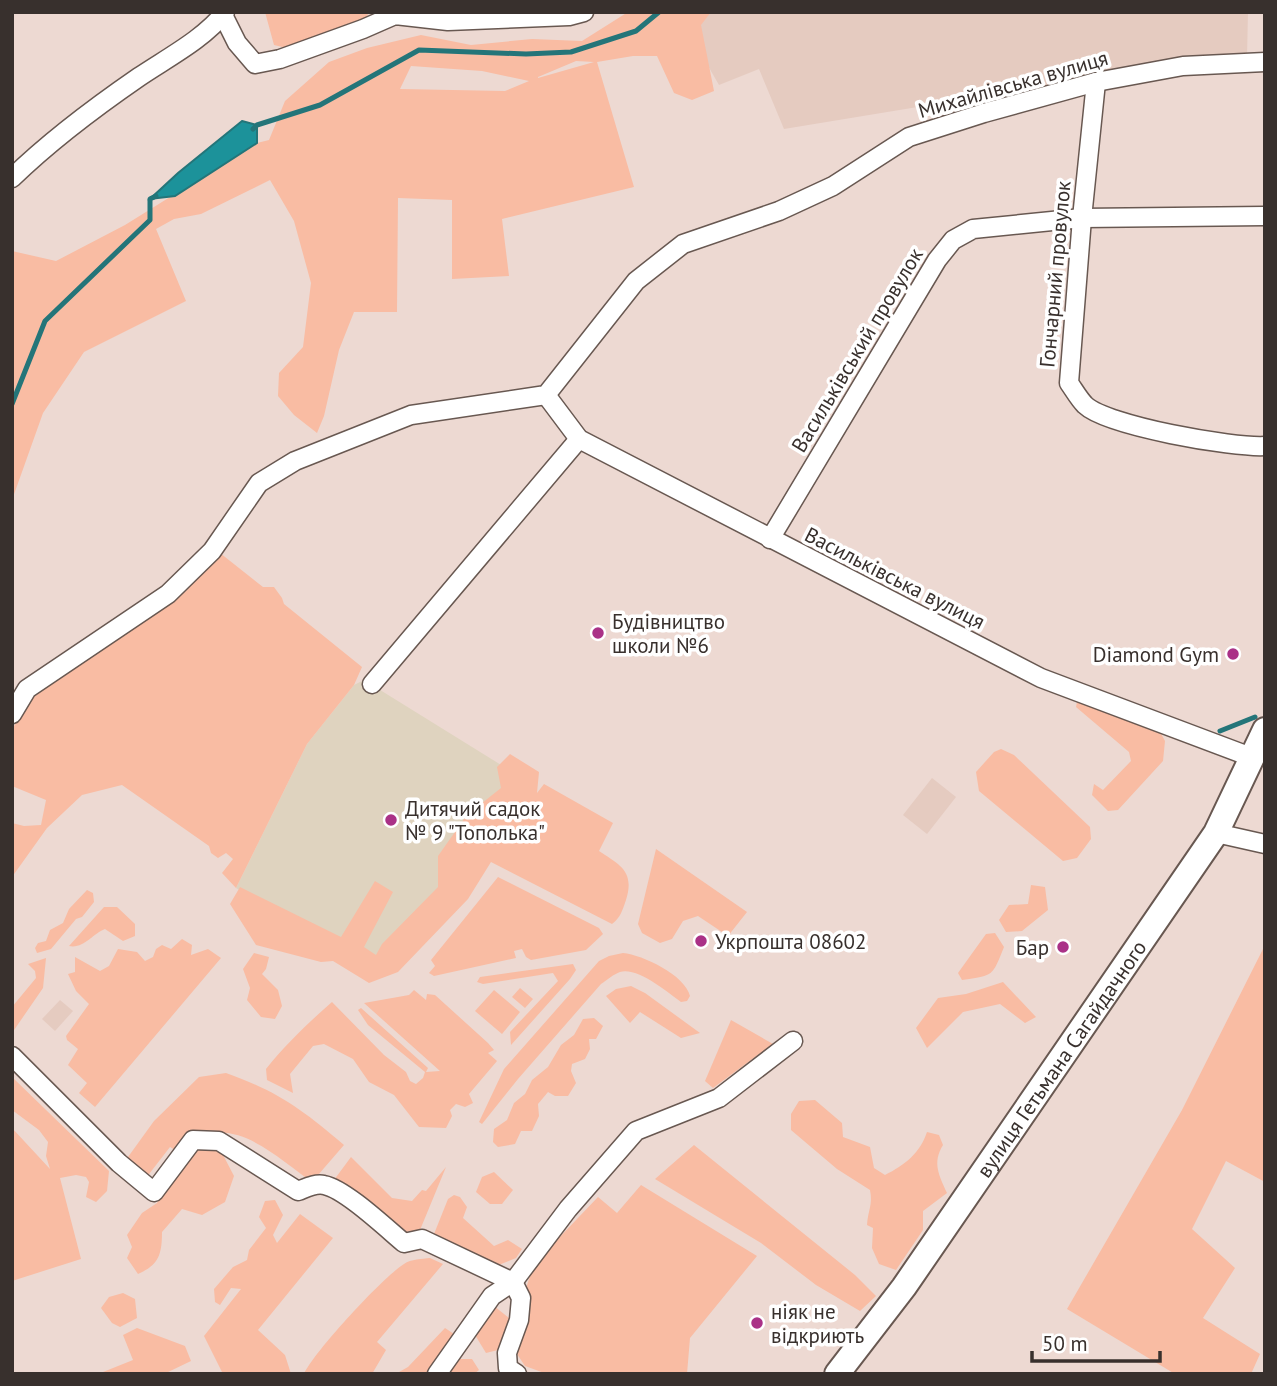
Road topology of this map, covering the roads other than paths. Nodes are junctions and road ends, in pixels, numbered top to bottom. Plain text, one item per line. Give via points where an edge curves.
1 (584, 12) edge
2 (224, 14) edge
3 (1265, 62) edge
4 (1096, 82) junction
5 (12, 178) edge
6 (1265, 216) edge
7 (1082, 218) junction
8 (546, 395) junction
9 (579, 439) junction
10 (1265, 446) edge
11 (770, 539) junction
12 (372, 684) dead end
13 (12, 714) edge
14 (1265, 730) edge
15 (1251, 757) junction
16 (1216, 833) junction
17 (1265, 844) edge
18 (793, 1041) dead end
19 (12, 1056) edge
20 (513, 1282) junction
21 (507, 1372) edge
22 (437, 1374) edge
23 (837, 1374) edge

1 - 2 street via 448,20 395,15 280,60 255,64 236,43
2 - 5 street via 94,108
3 - 4 street, Михайлівська вулиця via 1184,66
4 - 7 street, Гончарний провулок
4 - 8 street, Михайлівська вулиця via 909,137 812,196 683,244 636,281
6 - 7 street, Васильківський провулок
7 - 10 street, Гончарний провулок via 1069,383 1086,407 1132,426 1245,447
7 - 11 street, Васильківський провулок via 973,229 953,240
8 - 9 street, Васильківська вулиця
8 - 13 street via 411,415 295,461 259,483 212,551 168,594 27,689
9 - 11 street, Васильківська вулиця
9 - 12 street
11 - 15 street, Васильківська вулиця via 1041,678
14 - 15 main road, вулиця Гетьмана Сагайдачного
15 - 16 main road, вулиця Гетьмана Сагайдачного
16 - 17 street
16 - 23 main road, вулиця Гетьмана Сагайдачного via 904,1287
18 - 20 street via 719,1098 636,1131
19 - 20 street via 154,1192 193,1140 219,1141 298,1191 315,1184 339,1191 404,1242 422,1239
20 - 21 street via 521,1298 507,1353
20 - 22 street via 492,1296

